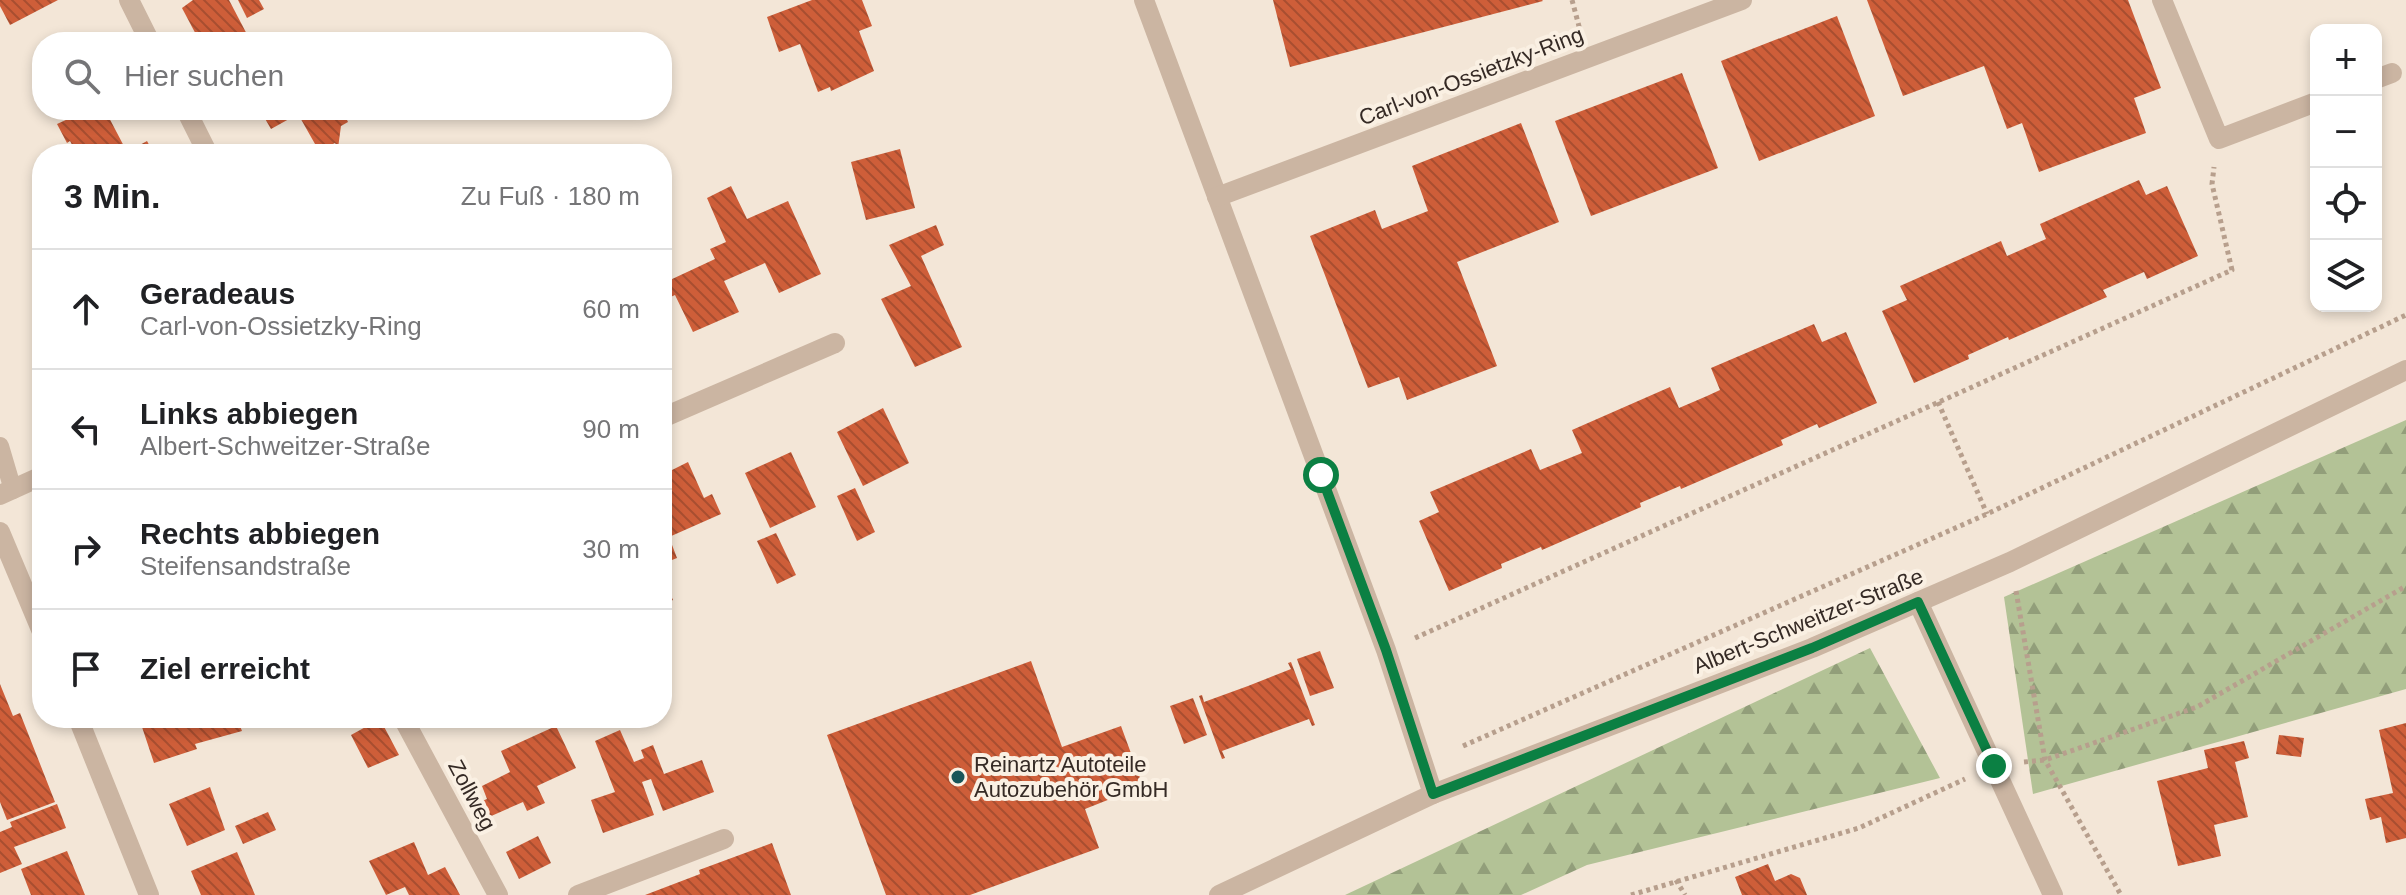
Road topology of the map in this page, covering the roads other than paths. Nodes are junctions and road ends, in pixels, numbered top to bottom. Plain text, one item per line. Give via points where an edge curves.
1 (129, 0) edge
2 (1144, 0) edge
3 (1742, 0) edge
4 (2162, 0) edge
5 (145, 32) edge
6 (2310, 104) edge
7 (191, 120) edge
8 (203, 144) edge
9 (1217, 197) junction
10 (835, 343) dead end
11 (2406, 370) edge
12 (672, 414) edge
13 (0, 446) edge
14 (32, 481) edge
15 (6, 493) edge
16 (0, 532) edge
17 (1918, 602) junction
18 (32, 608) edge
19 (82, 728) edge
20 (408, 728) edge
21 (1433, 794) junction
22 (724, 839) dead end
23 (149, 895) edge
24 (498, 895) edge
25 (578, 895) edge
26 (1219, 895) edge
27 (2053, 895) edge

1 - 5 street
2 - 9 street
3 - 9 street, Carl-von-Ossietzky-Ring
4 - 6 street via 2219,139
7 - 8 street
9 - 21 street via 1386,650
10 - 12 street
11 - 17 street, Albert-Schweitzer-Straße
13 - 15 lane
14 - 15 street
16 - 18 street
17 - 21 street, Albert-Schweitzer-Straße
17 - 27 street
19 - 23 street
20 - 24 street, Zollweg
21 - 26 street, Albert-Schweitzer-Straße
22 - 25 street

